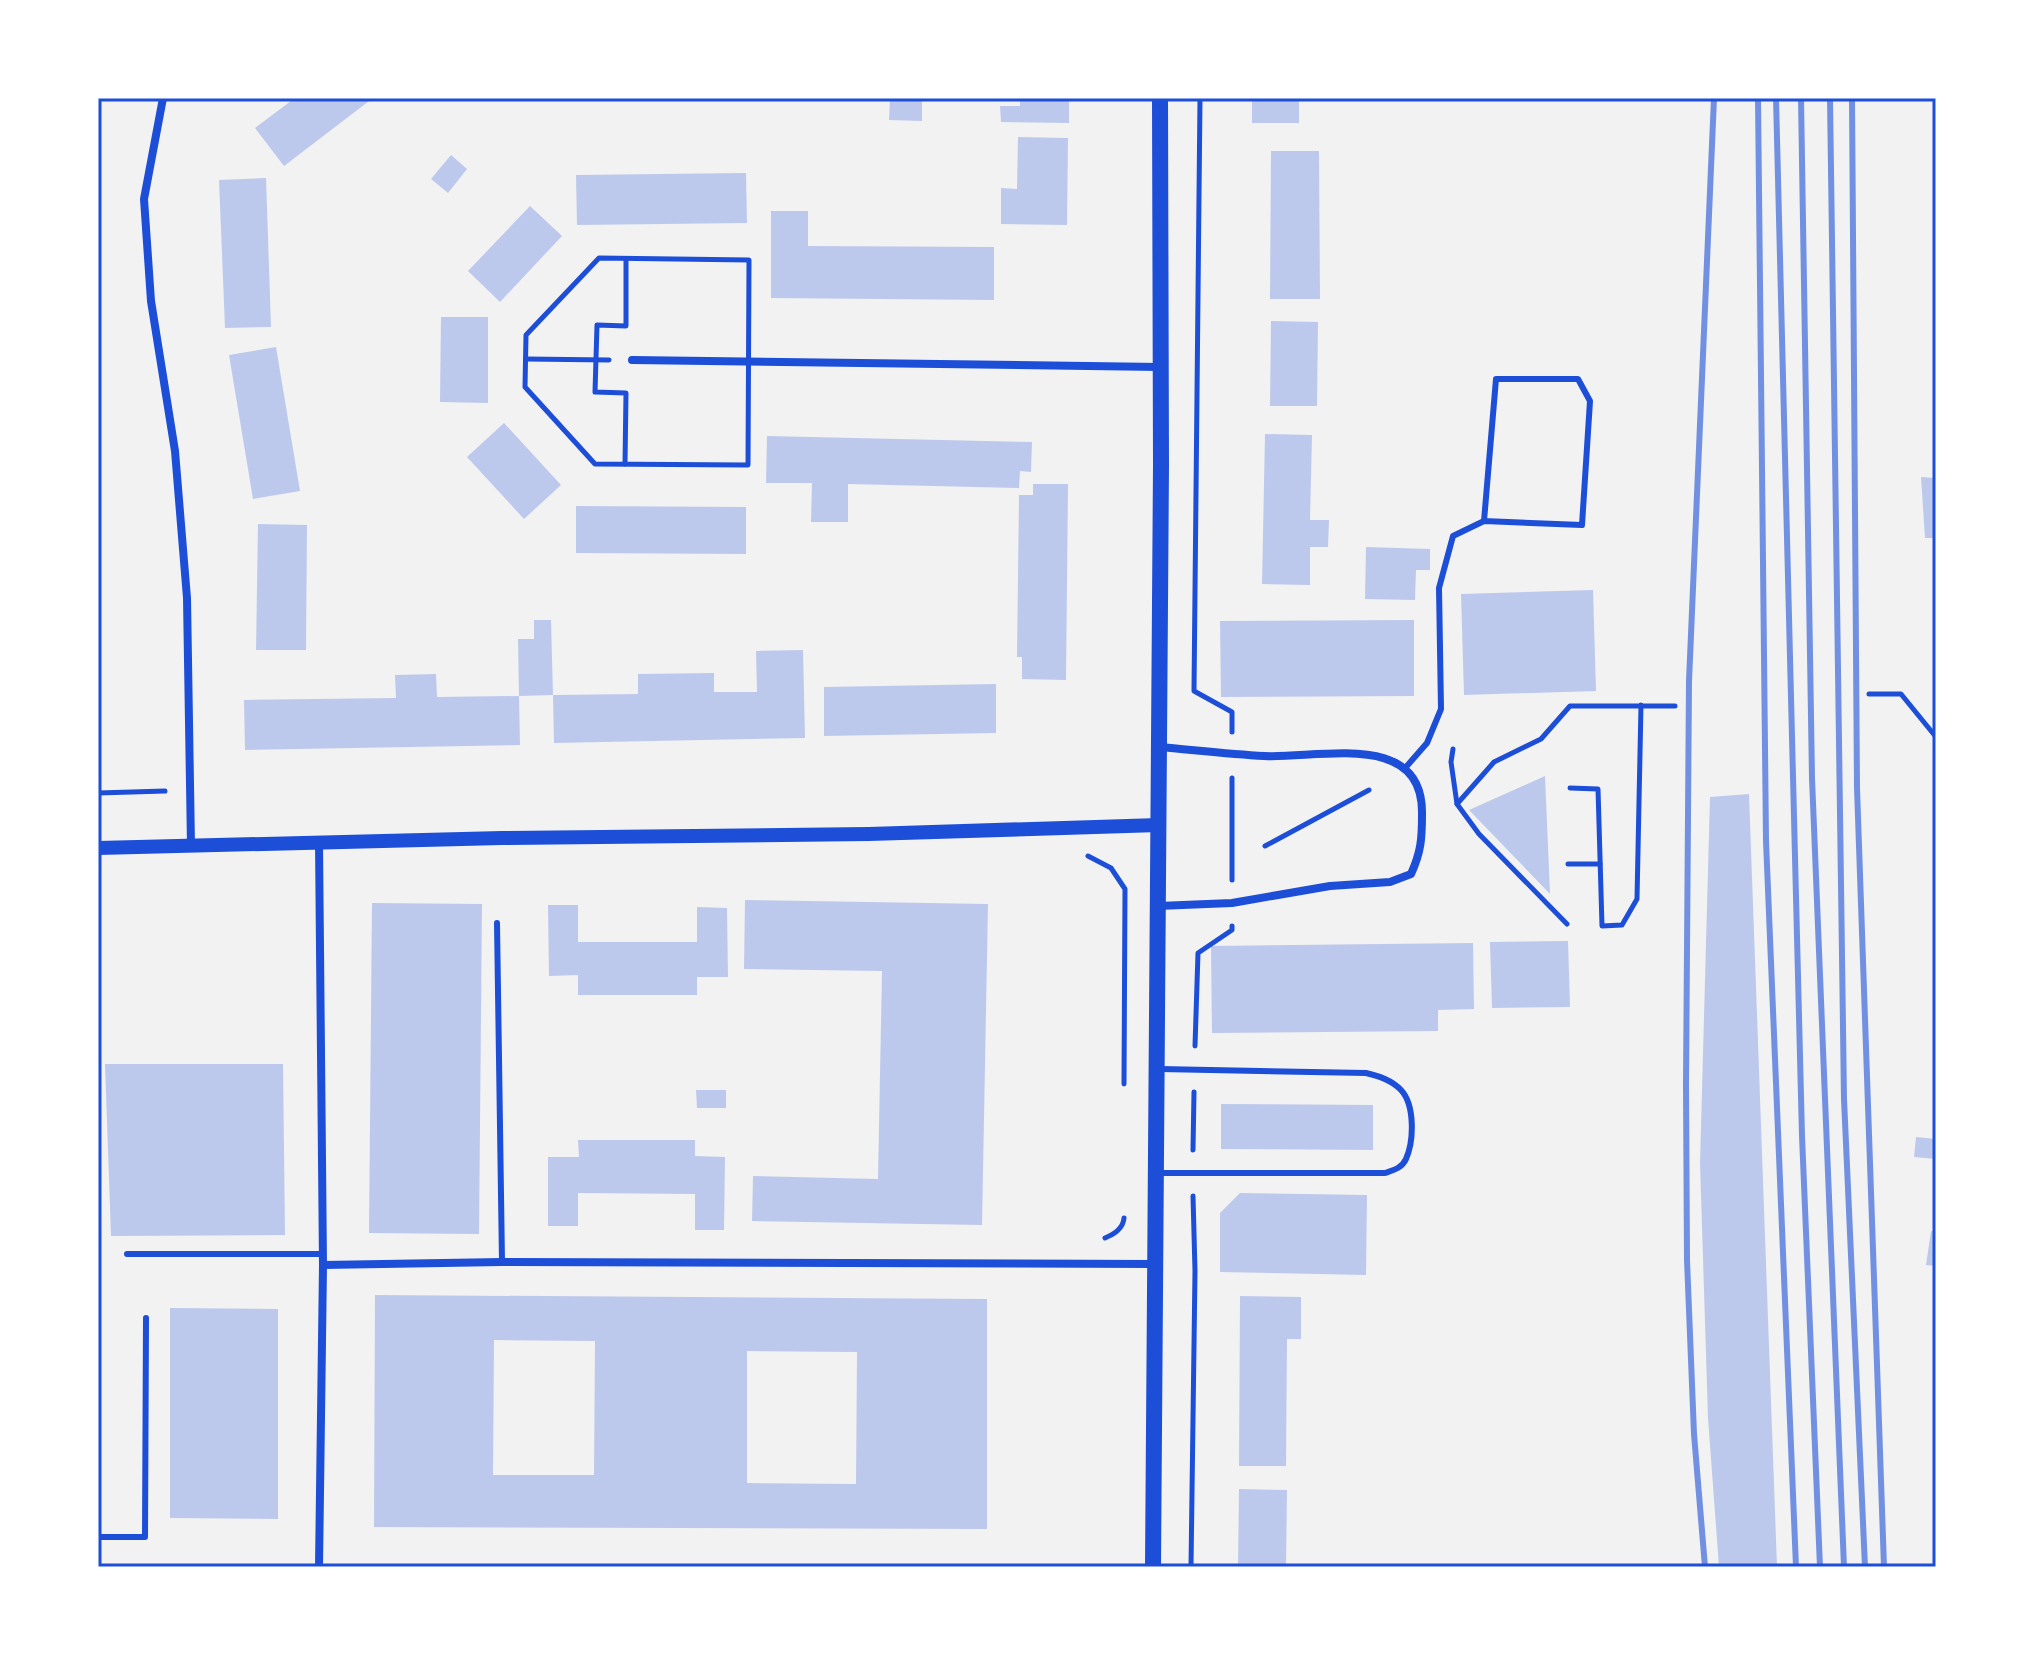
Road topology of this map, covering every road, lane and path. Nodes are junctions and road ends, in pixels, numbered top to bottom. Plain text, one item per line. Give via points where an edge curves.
1 (163, 98) edge
2 (1160, 98) edge
3 (1200, 98) edge
4 (526, 359) dead end
5 (632, 360) joint
6 (1160, 367) junction
7 (1484, 521) junction
8 (1869, 694) dead end
9 (1641, 705) junction
10 (1675, 706) dead end
11 (1455, 735) dead end
12 (1232, 737) dead end
13 (1936, 737) edge
14 (1159, 747) junction
15 (1406, 767) junction
16 (1232, 771) dead end
17 (1570, 788) dead end
18 (190, 790) junction
19 (1369, 790) dead end
20 (98, 793) edge
21 (1457, 804) junction
22 (1159, 825) junction
23 (319, 842) junction
24 (191, 846) junction
25 (1265, 846) dead end
26 (98, 848) edge
27 (1075, 856) dead end
28 (1568, 864) dead end
29 (1600, 864) junction
30 (1232, 882) dead end
31 (1158, 906) junction
32 (1232, 918) dead end
33 (497, 923) dead end
34 (1567, 924) dead end
35 (1195, 1043) dead end
36 (1156, 1069) junction
37 (1124, 1099) dead end
38 (1194, 1100) dead end
39 (1193, 1148) dead end
40 (1155, 1173) junction
41 (1193, 1196) dead end
42 (1125, 1208) dead end
43 (1102, 1247) dead end
44 (127, 1254) dead end
45 (323, 1254) junction
46 (502, 1262) junction
47 (1154, 1264) junction
48 (323, 1265) junction
49 (146, 1318) dead end
50 (98, 1537) edge
51 (319, 1567) edge
52 (1153, 1567) edge
53 (1191, 1567) edge

1 - 18 street via 144,199 187,598
2 - 6 main road
3 - 12 path via 1194,691 1232,712
4 - 5 path
5 - 6 street
6 - 14 main road
7 - 7 lane via 1496,379 1578,379 1590,401 1582,525
7 - 15 lane via 1453,536 1439,588 1441,709 1427,743
8 - 13 path via 1901,694
9 - 10 path
9 - 21 path via 1570,706 1541,739 1494,762
9 - 29 path via 1637,899 1622,925 1602,926
11 - 21 path via 1451,762
14 - 15 street via 1263,756 1378,755
14 - 22 main road
15 - 31 street via 1417,781 1422,804 1421,850 1411,874 1390,882 1232,903
16 - 30 path
17 - 29 path via 1598,789
18 - 20 path
18 - 24 street
19 - 25 path
21 - 34 path via 1479,834
22 - 23 street
22 - 31 main road
23 - 24 street
23 - 45 street
24 - 26 street
27 - 37 path via 1089,856 1111,868 1125,889
28 - 29 path
31 - 36 main road
32 - 35 path via 1232,930 1198,953
33 - 46 lane
36 - 40 main road
36 - 40 lane via 1381,1076 1403,1091 1411,1122 1406,1159 1400,1168 1385,1173
38 - 39 path
40 - 47 main road
41 - 53 path
42 - 43 path via 1124,1223 1102,1239
44 - 45 lane
45 - 48 street
46 - 47 street
46 - 48 street
47 - 52 main road
48 - 51 street
49 - 50 lane via 145,1537

